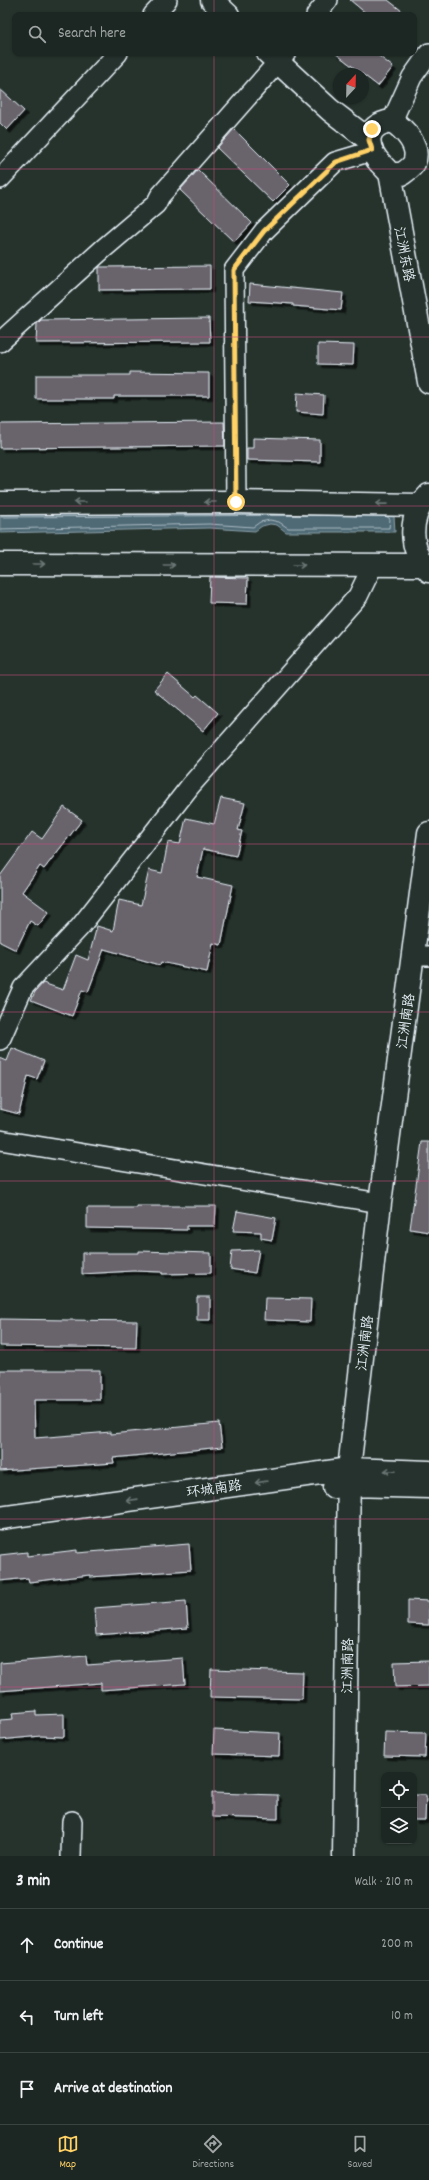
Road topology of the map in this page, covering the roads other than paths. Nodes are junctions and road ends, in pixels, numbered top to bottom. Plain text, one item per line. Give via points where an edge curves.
1 (167, 0) edge
2 (212, 0) edge
3 (328, 0) edge
4 (156, 12) edge
5 (225, 12) edge
6 (318, 12) edge
7 (429, 53) edge
8 (115, 56) edge
9 (278, 56) edge
10 (392, 121) junction
11 (370, 145) junction
12 (422, 153) edge
13 (396, 173) junction
14 (0, 179) edge
15 (429, 319) edge
16 (0, 342) edge
17 (429, 382) edge
18 (425, 500) edge
19 (236, 502) junction
20 (0, 503) edge
21 (0, 564) edge
22 (373, 565) junction
23 (426, 568) edge
24 (429, 833) edge
25 (421, 956) edge
26 (0, 1040) edge
27 (0, 1140) edge
28 (380, 1203) junction
29 (429, 1472) edge
30 (349, 1477) junction
31 (429, 1487) edge
32 (0, 1518) edge
33 (0, 1531) edge
34 (72, 1821) dead end
35 (71, 1856) edge
36 (344, 1856) edge

1 - 4 street
2 - 5 main road
3 - 6 street
7 - 10 street via 412,77
8 - 14 street
9 - 11 main road via 330,110
9 - 16 street via 160,196 156,204
10 - 11 main road via 381,122 372,129
10 - 12 main road via 403,128
11 - 13 main road via 378,162
11 - 19 street via 336,162 264,231 234,270
12 - 13 main road via 414,163
13 - 15 main road, 江洲东路
13 - 17 main road, 江洲东路
18 -> 19 main road
18 - 23 main road via 413,525 413,536 418,556
19 -> 20 main road
21 -> 22 main road
22 - 23 main road
22 - 26 street via 358,596 191,785 80,927 23,988
24 - 25 main road, 江洲南路
25 - 28 main road, 江洲南路
27 - 28 street
28 - 30 main road, 江洲南路
29 -> 30 main road, 环城南路
30 - 31 main road, 环城南路
30 -> 32 main road, 环城南路
30 - 33 main road, 环城南路
30 - 36 main road, 江洲南路
34 - 35 street

